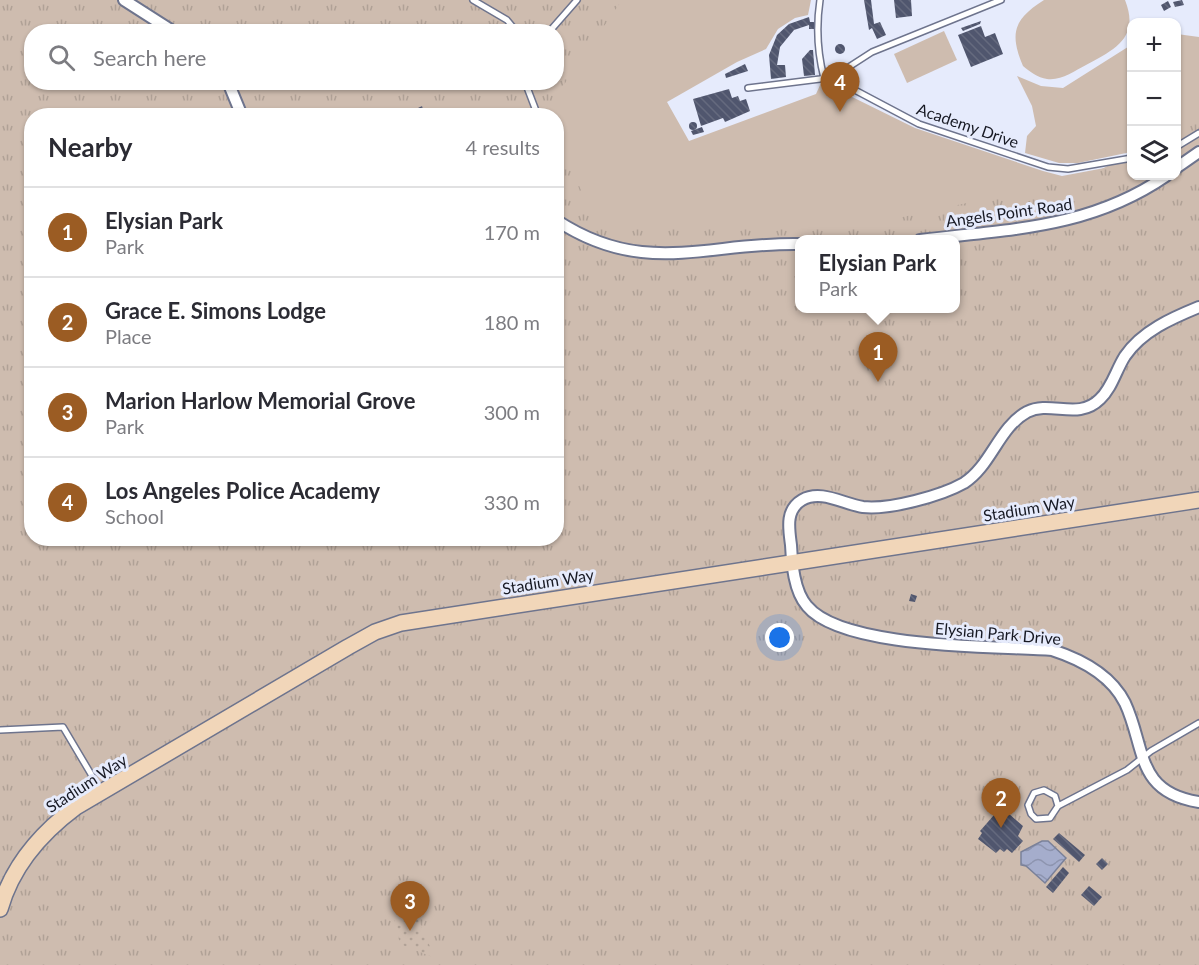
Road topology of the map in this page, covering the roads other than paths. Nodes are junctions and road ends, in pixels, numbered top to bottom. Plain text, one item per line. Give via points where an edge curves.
1 (124, 0) edge
2 (473, 0) edge
3 (492, 0) edge
4 (577, 0) edge
5 (820, 0) edge
6 (1001, 0) edge
7 (488, 9) junction
8 (162, 24) edge
9 (510, 24) edge
10 (556, 24) edge
11 (841, 72) junction
12 (824, 78) junction
13 (748, 88) dead end
14 (231, 90) edge
15 (528, 90) edge
16 (239, 108) edge
17 (535, 108) edge
18 (1199, 133) edge
19 (1181, 144) edge
20 (1199, 152) edge
21 (1127, 159) edge
22 (1181, 165) edge
23 (1159, 180) edge
24 (564, 225) edge
25 (956, 235) edge
26 (795, 244) edge
27 (1199, 307) edge
28 (1199, 500) edge
29 (792, 562) junction
30 (1199, 723) edge
31 (0, 730) edge
32 (1141, 758) junction
33 (102, 792) junction
34 (1199, 802) edge
35 (1058, 806) junction
36 (0, 909) edge

1 - 8 street
2 - 7 lane
3 - 7 lane
4 - 10 lane
5 - 12 lane via 817,31
6 - 11 lane via 872,52
7 - 9 lane
11 - 12 lane
11 - 21 lane, Academy Drive via 851,88 919,124 1048,167 1068,169
12 - 13 lane
14 - 16 street
15 - 17 lane
18 - 19 lane
20 - 22 street
23 - 25 street, Angels Point Road via 1103,210 1066,220
24 - 26 street via 608,247 651,255
27 - 29 street via 1171,318 1141,338 1125,356 1108,389 1091,407 1068,411 1047,408 1026,413 976,474 964,483 882,506 864,507 816,495 801,501 790,513
28 - 29 main road, Stadium Way
29 - 32 street, Elysian Park Drive via 800,597 807,607 819,618 848,629 878,637 1052,650 1076,657 1099,673 1125,702
29 - 33 main road, Stadium Way via 392,626 348,646
30 - 32 lane
31 - 33 lane via 63,727
32 - 34 street, Elysian Park Drive via 1155,781 1179,799
32 - 35 lane via 1125,772
33 - 36 main road, Stadium Way via 56,822 39,839 13,877
35 - 35 lane via 1055,796 1044,790 1034,793 1028,805 1031,814 1041,820 1050,818

